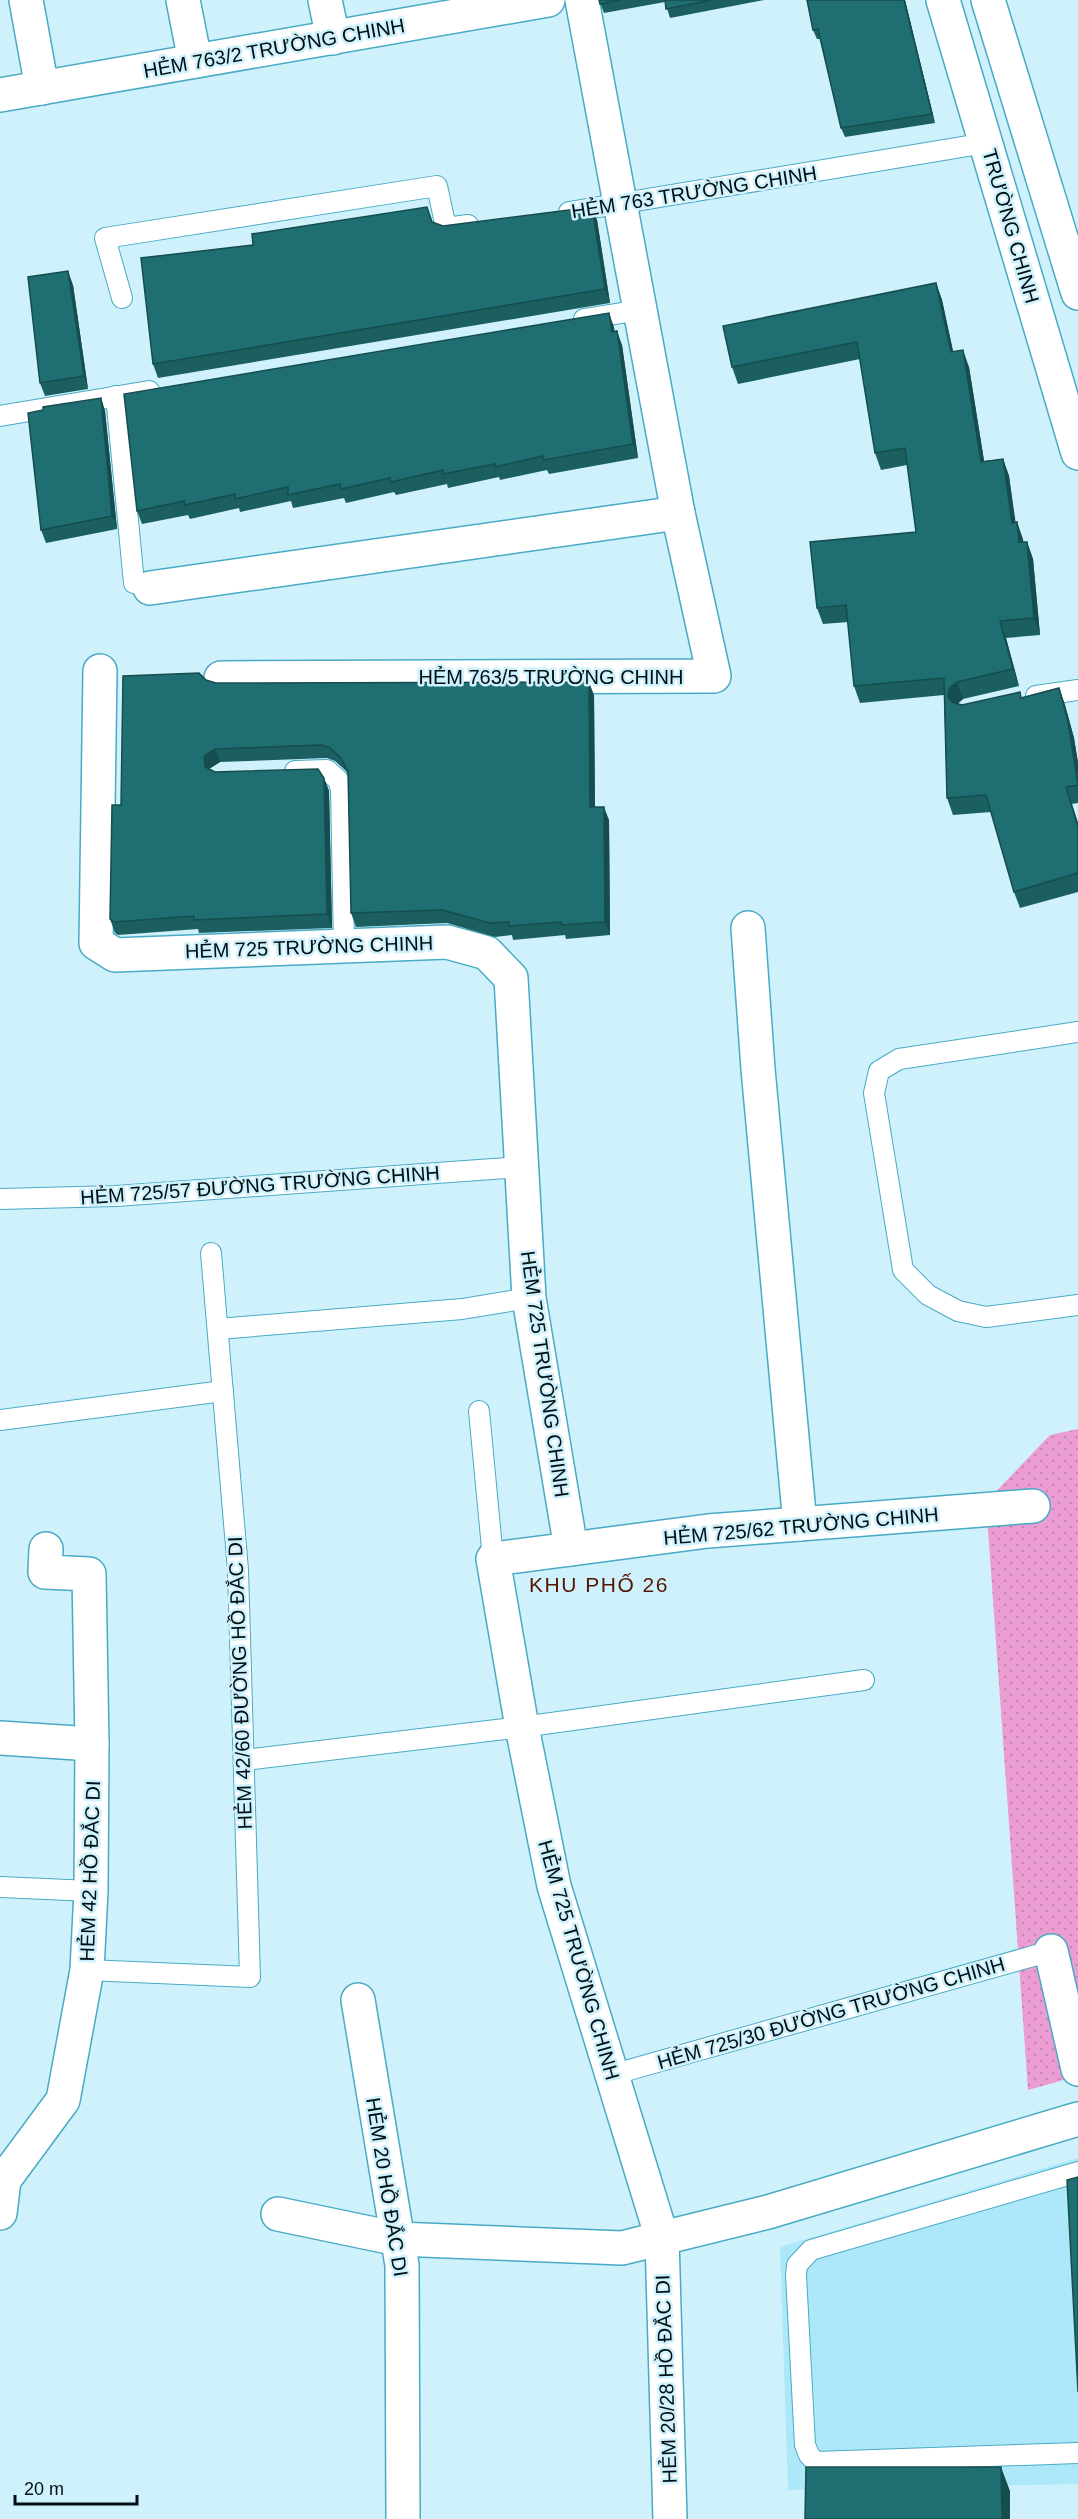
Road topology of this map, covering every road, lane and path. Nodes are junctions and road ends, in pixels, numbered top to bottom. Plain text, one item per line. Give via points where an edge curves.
1 (26, 0) edge
2 (183, 0) edge
3 (325, 0) edge
4 (548, 0) edge
5 (582, 0) edge
6 (943, 0) edge
7 (988, 0) edge
8 (478, 6) edge
9 (333, 38) junction
10 (195, 61) junction
11 (42, 88) junction
12 (0, 95) edge
13 (986, 143) junction
14 (622, 205) junction
15 (552, 214) edge
16 (481, 224) edge
17 (1078, 293) edge
18 (122, 298) dead end
19 (640, 310) junction
20 (571, 321) edge
21 (163, 389) edge
22 (116, 396) junction
23 (0, 416) edge
24 (1078, 453) edge
25 (678, 513) junction
26 (150, 588) joint
27 (100, 671) dead end
28 (221, 678) dead end
29 (1078, 690) edge
30 (1018, 698) edge
31 (274, 772) edge
32 (748, 928) dead end
33 (344, 946) junction
34 (1078, 1032) edge
35 (521, 1167) junction
36 (0, 1198) edge
37 (212, 1253) dead end
38 (529, 1298) junction
39 (1078, 1305) edge
40 (218, 1329) junction
41 (224, 1391) junction
42 (480, 1411) dead end
43 (0, 1420) edge
44 (1033, 1506) dead end
45 (800, 1524) junction
46 (46, 1549) dead end
47 (571, 1549) junction
48 (493, 1559) junction
49 (864, 1680) dead end
50 (522, 1727) junction
51 (0, 1738) edge
52 (92, 1744) junction
53 (244, 1760) junction
54 (0, 1887) edge
55 (91, 1891) junction
56 (1052, 1951) joint
57 (87, 1970) junction
58 (358, 2000) dead end
59 (1078, 2068) edge
60 (610, 2075) junction
61 (1078, 2119) edge
62 (1078, 2172) edge
63 (2, 2180) edge
64 (0, 2213) edge
65 (278, 2214) dead end
66 (662, 2238) junction
67 (398, 2239) junction
68 (402, 2375) junction
69 (1078, 2453) edge
70 (379, 2519) edge
71 (403, 2519) edge
72 (670, 2519) edge

1 - 11 street
2 - 10 street
3 - 9 street
4 - 8 street, HẺM 763/2 TRƯỜNG CHINH
5 - 14 street
6 - 13 street, TRƯỜNG CHINH
7 - 17 street
8 - 9 street, HẺM 763/2 TRƯỜNG CHINH
9 - 10 street, HẺM 763/2 TRƯỜNG CHINH
10 - 11 street, HẺM 763/2 TRƯỜNG CHINH
11 - 12 street, HẺM 763/2 TRƯỜNG CHINH
13 - 14 lane, HẺM 763 TRƯỜNG CHINH
13 - 24 street, TRƯỜNG CHINH
14 - 15 lane, HẺM 763 TRƯỜNG CHINH
14 - 19 street, HẺM 763/5 TRƯỜNG CHINH
16 - 18 lane via 446,228 437,186 105,238
19 - 20 lane
19 - 25 street, HẺM 763/5 TRƯỜNG CHINH
21 - 22 lane
22 - 23 lane
22 - 26 lane via 134,583
25 - 26 street
25 - 28 street, HẺM 763/5 TRƯỜNG CHINH via 714,676
27 - 33 street, HẺM 725 TRƯỜNG CHINH via 96,943 115,955
29 - 30 lane
31 - 33 lane via 327,770 338,780
32 - 45 street
33 - 35 street, HẺM 725 TRƯỜNG CHINH via 447,942 487,953 511,978
34 - 39 lane via 899,1059 879,1071 874,1093 903,1270 928,1295 958,1311 986,1317
35 - 36 lane, HẺM 725/57 ĐƯỜNG TRƯỜNG CHINH via 116,1196
35 - 38 street, HẺM 725 TRƯỜNG CHINH
37 - 40 lane, HẺM 42/60 ĐƯỜNG HỒ ĐẮC DI
38 - 40 lane via 462,1309
38 - 47 street, HẺM 725 TRƯỜNG CHINH
40 - 41 lane, HẺM 42/60 ĐƯỜNG HỒ ĐẮC DI
41 - 43 lane
41 - 53 lane, HẺM 42/60 ĐƯỜNG HỒ ĐẮC DI via 238,1570
42 - 48 lane
44 - 45 street, HẺM 725/62 TRƯỜNG CHINH
45 - 47 street, HẺM 725/62 TRƯỜNG CHINH via 708,1531
46 - 52 street, HẺM 42 HỒ ĐẮC DI via 45,1572 89,1574
47 - 48 street
48 - 50 street, HẺM 725 TRƯỜNG CHINH
49 - 50 lane
50 - 53 lane
50 - 60 street, HẺM 725 TRƯỜNG CHINH via 554,1886
51 - 52 street
52 - 55 street, HẺM 42 HỒ ĐẮC DI
53 - 57 lane, HẺM 42/60 ĐƯỜNG HỒ ĐẮC DI via 250,1977
54 - 55 lane
55 - 57 street, HẺM 42 HỒ ĐẮC DI
56 - 59 street
56 - 60 lane, HẺM 725/30 ĐƯỜNG TRƯỜNG CHINH
57 - 63 street, HẺM 42 HỒ ĐẮC DI via 63,2100
58 - 67 street, HẺM 20 HỒ ĐẮC DI
60 - 66 street, HẺM 725 TRƯỜNG CHINH
61 - 66 street via 768,2212
62 - 69 lane via 811,2250 797,2265 796,2275 805,2445 816,2462
63 - 64 street, HẺM 42 HỒ ĐẮC DI
65 - 67 street
66 - 67 street via 622,2248
66 - 72 street, HẺM 20/28 HỒ ĐẮC DI
67 - 68 street, HẺM 20 HỒ ĐẮC DI via 402,2265
68 - 70 street, HẺM 20 HỒ ĐẮC DI
68 - 71 street, HẺM 20 HỒ ĐẮC DI

